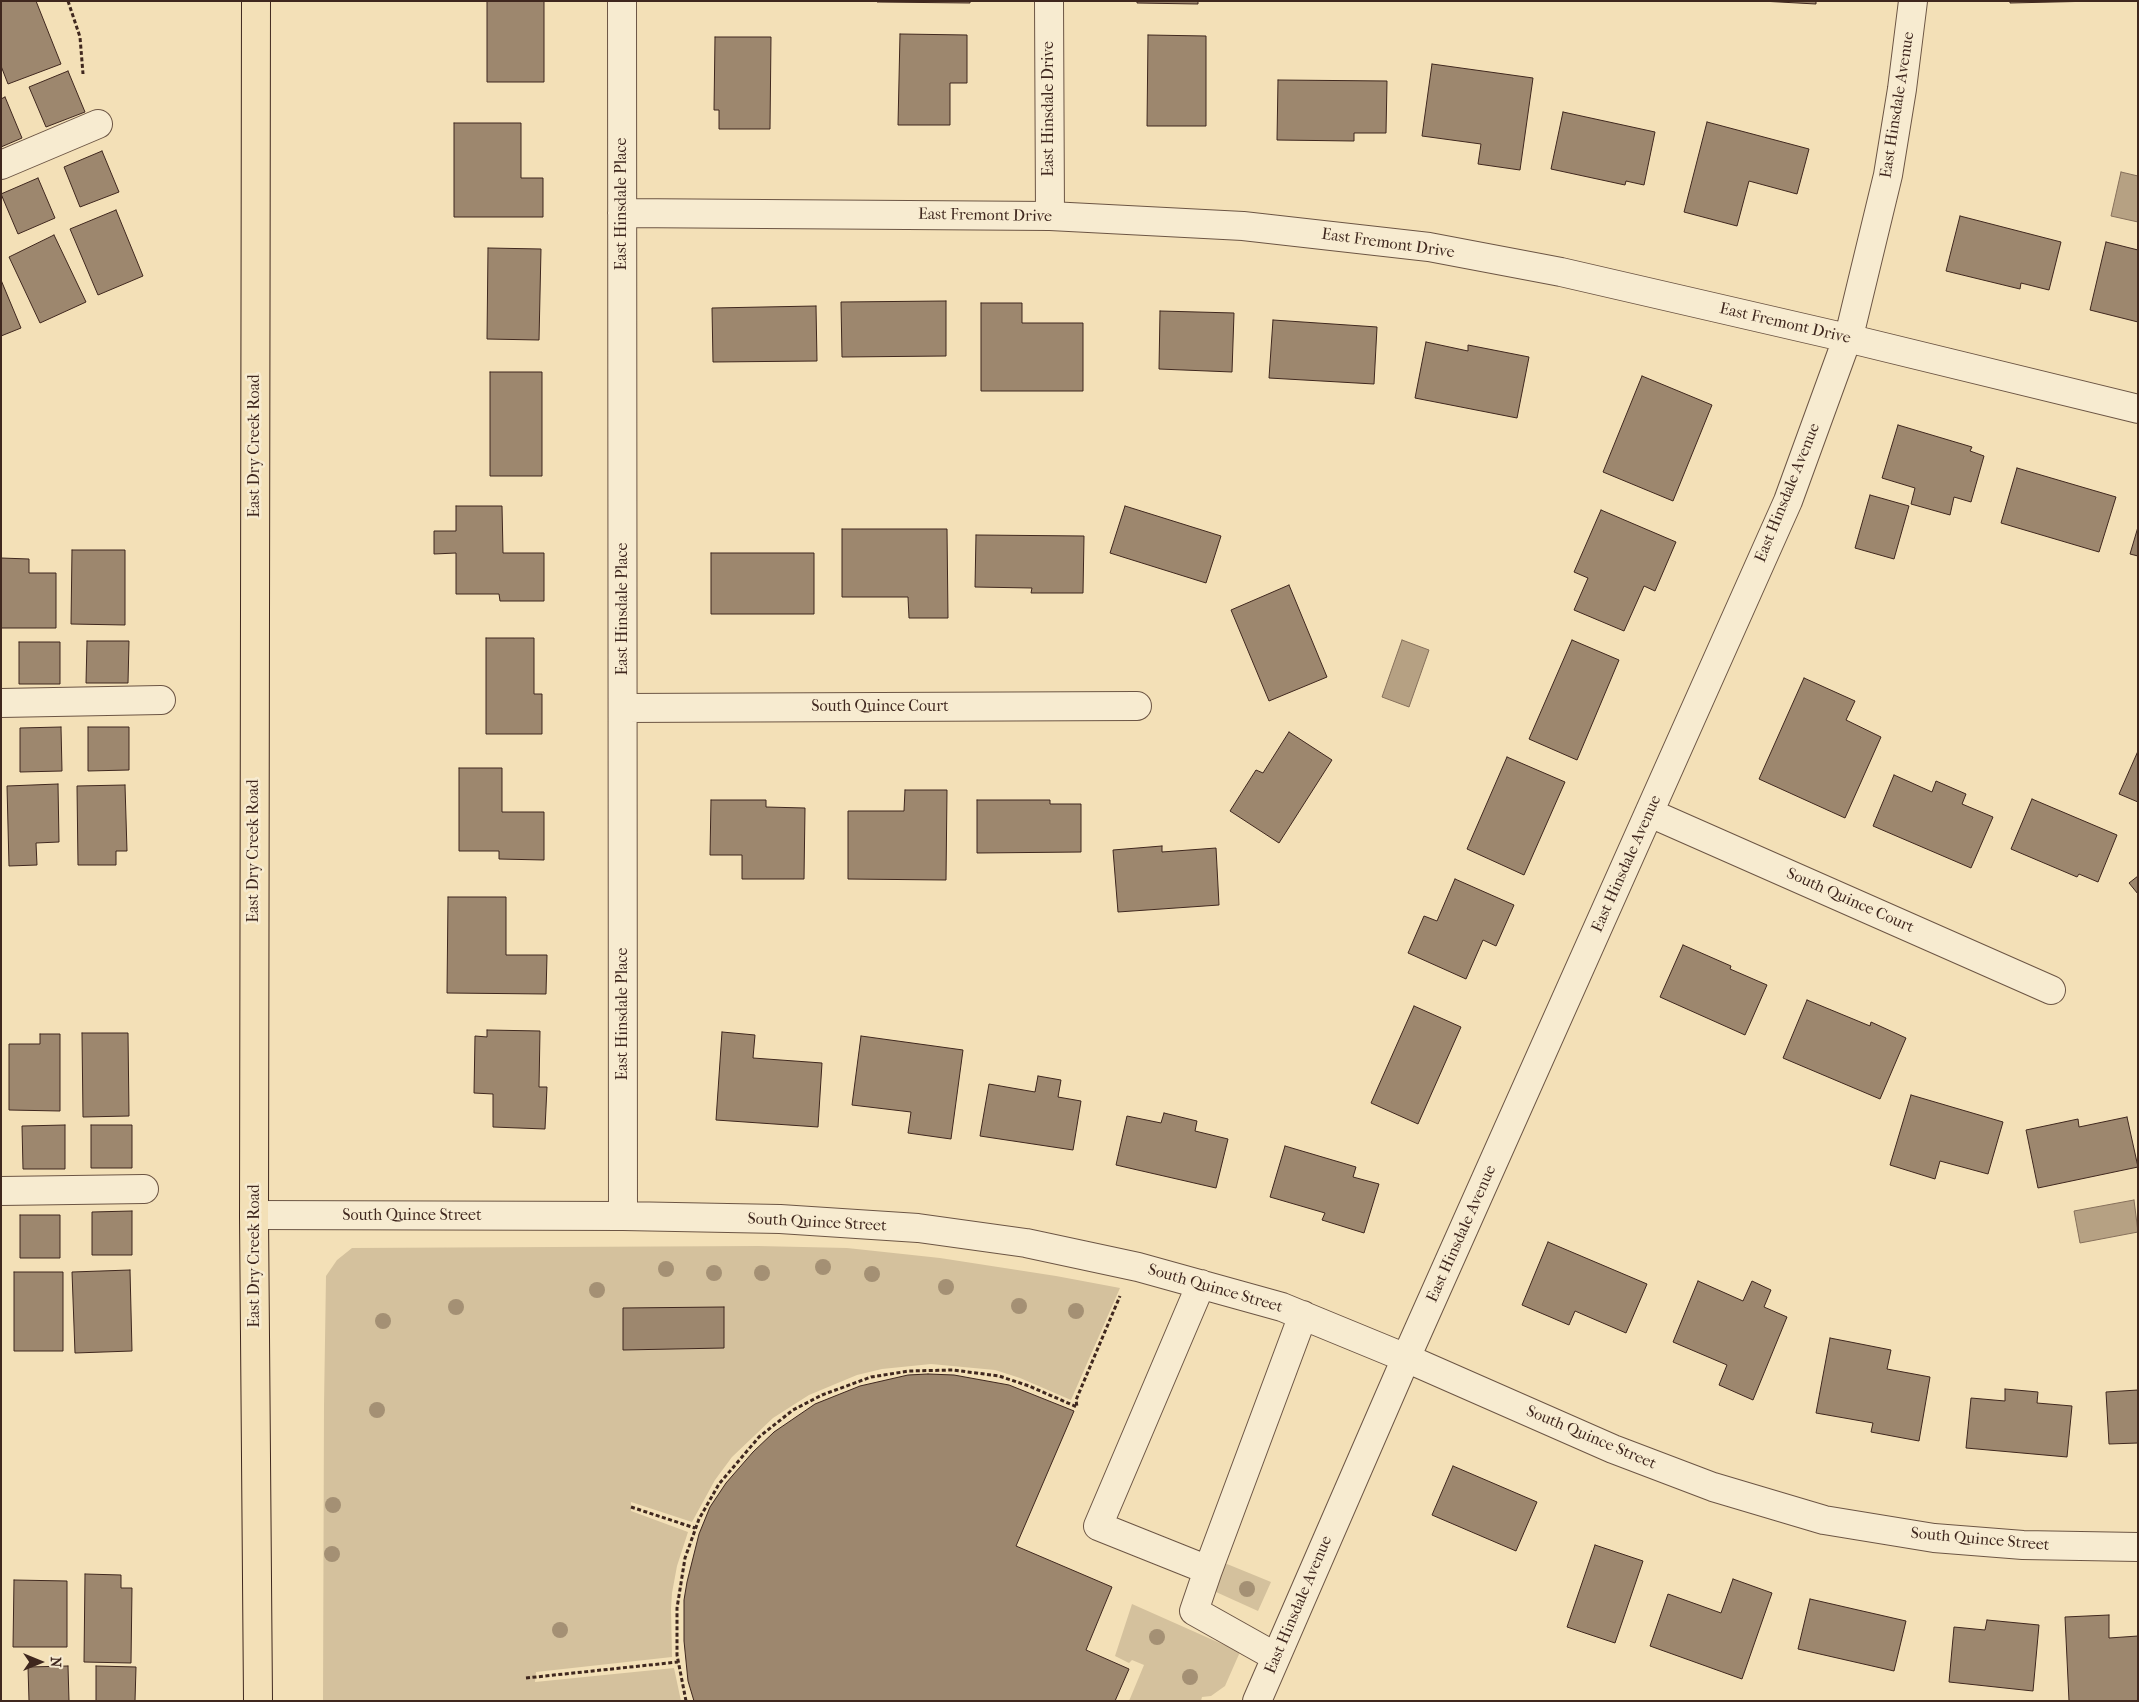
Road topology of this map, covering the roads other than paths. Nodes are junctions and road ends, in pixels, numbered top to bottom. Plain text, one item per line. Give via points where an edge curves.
1 (256, 1) edge
2 (622, 1) edge
3 (1049, 1) edge
4 (1913, 1) edge
5 (98, 124) dead end
6 (1, 165) edge
7 (622, 213) junction
8 (1050, 216) junction
9 (1847, 338) junction
10 (2138, 409) edge
11 (161, 700) dead end
12 (1, 703) edge
13 (1137, 706) dead end
14 (624, 708) junction
15 (1650, 813) junction
16 (2051, 990) dead end
17 (144, 1190) dead end
18 (1, 1191) edge
19 (254, 1215) junction
20 (624, 1216) junction
21 (1201, 1284) junction
22 (1303, 1316) junction
23 (1406, 1358) junction
24 (2138, 1546) edge
25 (1208, 1570) junction
26 (1276, 1657) junction
27 (258, 1701) edge
28 (1257, 1701) edge

1 - 19 main road, East Dry Creek Road
2 - 7 street, East Hinsdale Place
3 - 8 street, East Hinsdale Drive
4 - 9 street, East Hinsdale Avenue via 1888,175
5 - 6 street
7 - 8 street, East Fremont Drive
7 - 14 street, East Hinsdale Place
8 - 9 street, East Fremont Drive via 1244,226 1429,247 1561,272
9 - 10 street, East Fremont Drive
9 - 15 street, East Hinsdale Avenue via 1788,501
11 - 12 street
13 - 14 street, South Quince Court
14 - 20 street, East Hinsdale Place
15 - 16 street, South Quince Court
15 - 23 street, East Hinsdale Avenue
17 - 18 street
19 - 20 street, South Quince Street
19 - 27 main road, East Dry Creek Road
20 - 21 street, South Quince Street via 780,1219 918,1228 1026,1243
21 - 22 street, South Quince Street
21 - 25 street via 1098,1526
22 - 23 street, South Quince Street
22 - 25 street
23 - 24 street, South Quince Street via 1613,1449 1713,1487 1824,1520 1934,1538 2096,1548
23 - 26 street, East Hinsdale Avenue
25 - 26 street via 1194,1611
26 - 28 street, East Hinsdale Avenue

